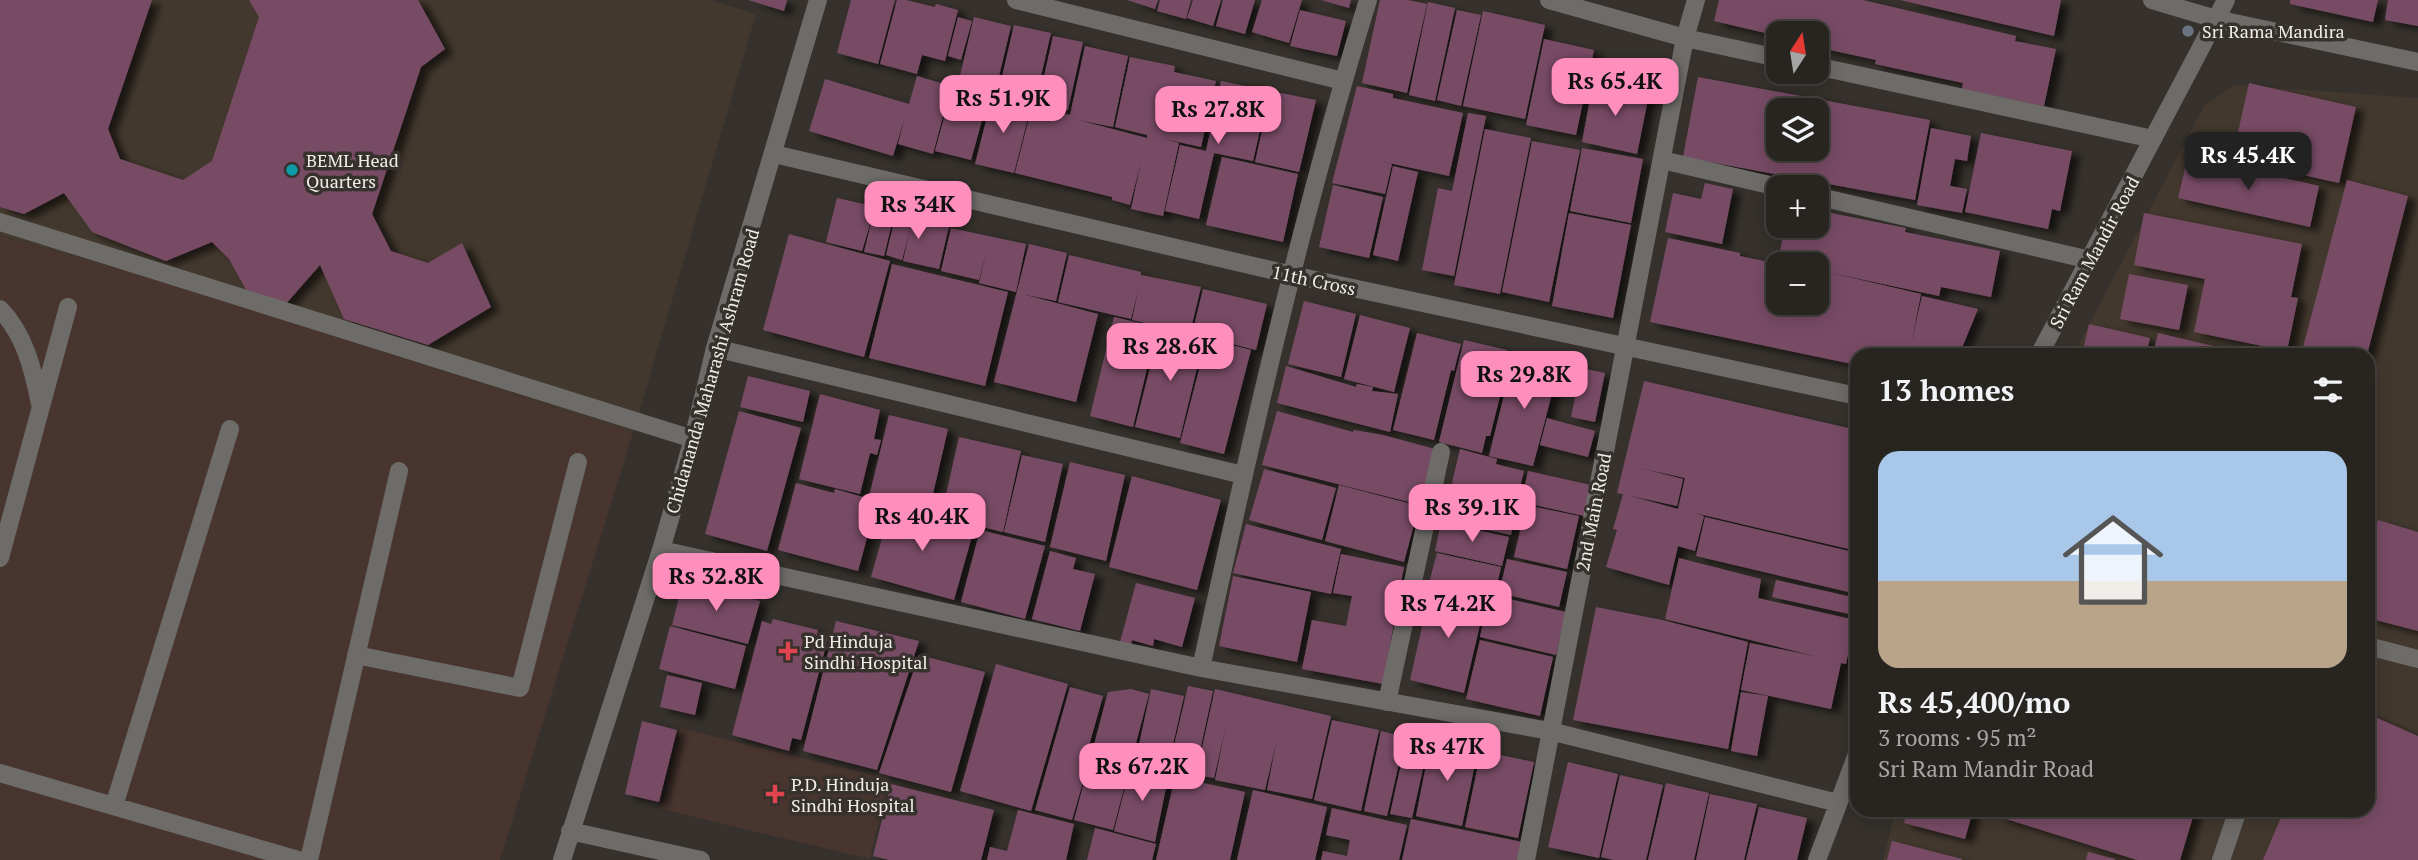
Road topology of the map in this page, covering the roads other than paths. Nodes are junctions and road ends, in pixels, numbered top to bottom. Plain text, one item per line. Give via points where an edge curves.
1 (818, 0) edge
2 (1016, 0) edge
3 (1368, 0) edge
4 (1549, 0) edge
5 (1696, 0) edge
6 (2152, 0) edge
7 (2226, 0) edge
8 (2216, 19) junction
9 (1685, 38) junction
10 (1766, 55) edge
11 (2418, 62) edge
12 (1829, 69) edge
13 (1343, 81) junction
14 (2153, 139) junction
15 (775, 154) junction
16 (1662, 160) junction
17 (1766, 184) edge
18 (1829, 199) edge
19 (0, 222) edge
20 (2090, 260) junction
21 (1292, 275) junction
22 (68, 307) dead end
23 (0, 309) edge
24 (1626, 346) junction
25 (715, 348) junction
26 (2043, 348) edge
27 (1850, 394) edge
28 (41, 407) junction
29 (230, 429) dead end
30 (693, 439) junction
31 (1441, 452) dead end
32 (578, 462) dead end
33 (399, 471) dead end
34 (1243, 475) junction
35 (661, 550) junction
36 (0, 558) edge
37 (2375, 648) edge
38 (356, 655) junction
39 (2418, 659) edge
40 (1201, 668) junction
41 (1387, 702) junction
42 (1550, 731) junction
43 (1850, 772) edge
44 (0, 773) edge
45 (1838, 803) junction
46 (114, 806) junction
47 (2236, 817) edge
48 (570, 831) junction
49 (298, 860) edge
50 (309, 860) edge
51 (562, 860) edge
52 (701, 860) edge
53 (1526, 860) edge
54 (1817, 860) edge
55 (2221, 860) edge

1 - 15 street, Chidananda Maharashi Ashram Road
2 - 13 street
3 - 13 street
4 - 9 street
5 - 9 street, 2nd Main Road
6 - 8 street
7 - 8 street, Sri Ram Mandir Road
8 - 11 street
8 - 14 street, Sri Ram Mandir Road
9 - 10 street
9 - 16 street, 2nd Main Road
12 - 14 street
13 - 21 street
14 - 20 street, Sri Ram Mandir Road
15 - 21 street, 11th Cross
15 - 25 street, Chidananda Maharashi Ashram Road
16 - 17 street
16 - 24 street, 2nd Main Road
18 - 20 street
19 - 30 street
20 - 26 street, Sri Ram Mandir Road
21 - 24 street, 11th Cross
21 - 34 street
22 - 28 street
23 - 28 street via 13,322 33,366
24 - 27 street, 11th Cross
24 - 42 street, 2nd Main Road
25 - 30 street, Chidananda Maharashi Ashram Road
25 - 34 street
28 - 36 street
29 - 46 street
30 - 35 street, Chidananda Maharashi Ashram Road
31 - 41 street
32 - 38 street via 520,688
33 - 38 street
34 - 40 street
35 - 40 street
35 - 48 street, Chidananda Maharashi Ashram Road
37 - 39 street
38 - 50 street
40 - 41 street
41 - 42 street
42 - 45 street
42 - 53 street, 2nd Main Road
43 - 45 street
44 - 46 street
45 - 54 street
46 - 49 street
47 - 55 street
48 - 51 street, Chidananda Maharashi Ashram Road
48 - 52 street

